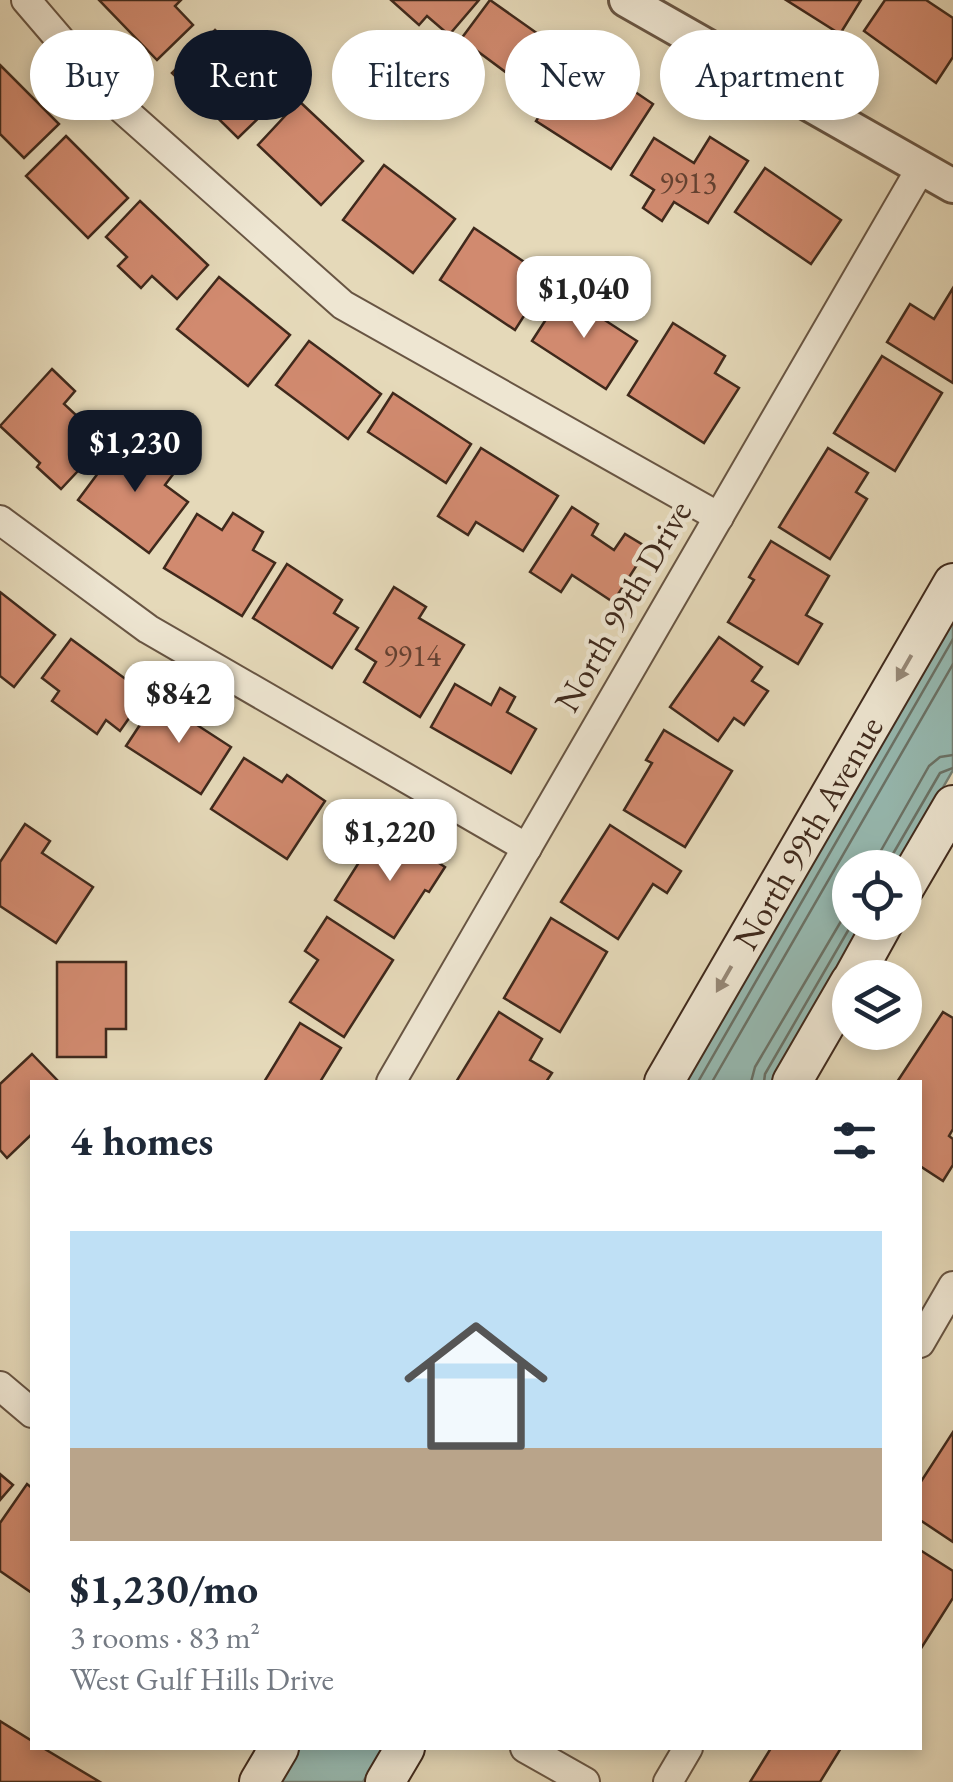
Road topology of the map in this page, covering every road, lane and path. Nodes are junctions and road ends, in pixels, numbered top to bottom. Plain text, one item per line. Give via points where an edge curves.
1 (26, 0) edge
2 (626, 0) edge
3 (921, 168) junction
4 (953, 186) edge
5 (719, 517) junction
6 (0, 520) edge
7 (953, 583) edge
8 (953, 804) edge
9 (527, 848) junction
10 (922, 858) edge
11 (832, 1013) edge
12 (392, 1080) edge
13 (665, 1080) edge
14 (793, 1080) edge
15 (953, 1286) edge
16 (922, 1340) edge
17 (0, 1386) edge
18 (30, 1410) edge
19 (278, 1750) edge
20 (404, 1750) edge
21 (528, 1750) edge
22 (687, 1750) edge
23 (259, 1782) edge
24 (385, 1782) edge
25 (584, 1782) edge
26 (668, 1782) edge

1 - 5 street via 110,98 343,305
2 - 3 street
3 - 4 street
3 - 5 street, North 99th Drive
5 - 9 street, North 99th Drive
6 - 9 street via 148,629
7 -> 13 main road, North 99th Avenue
8 - 10 main road
9 - 12 street, North 99th Drive
11 - 14 main road
15 - 16 street
17 - 18 street
19 - 23 main road
20 - 24 main road
21 - 25 street
22 - 26 street

